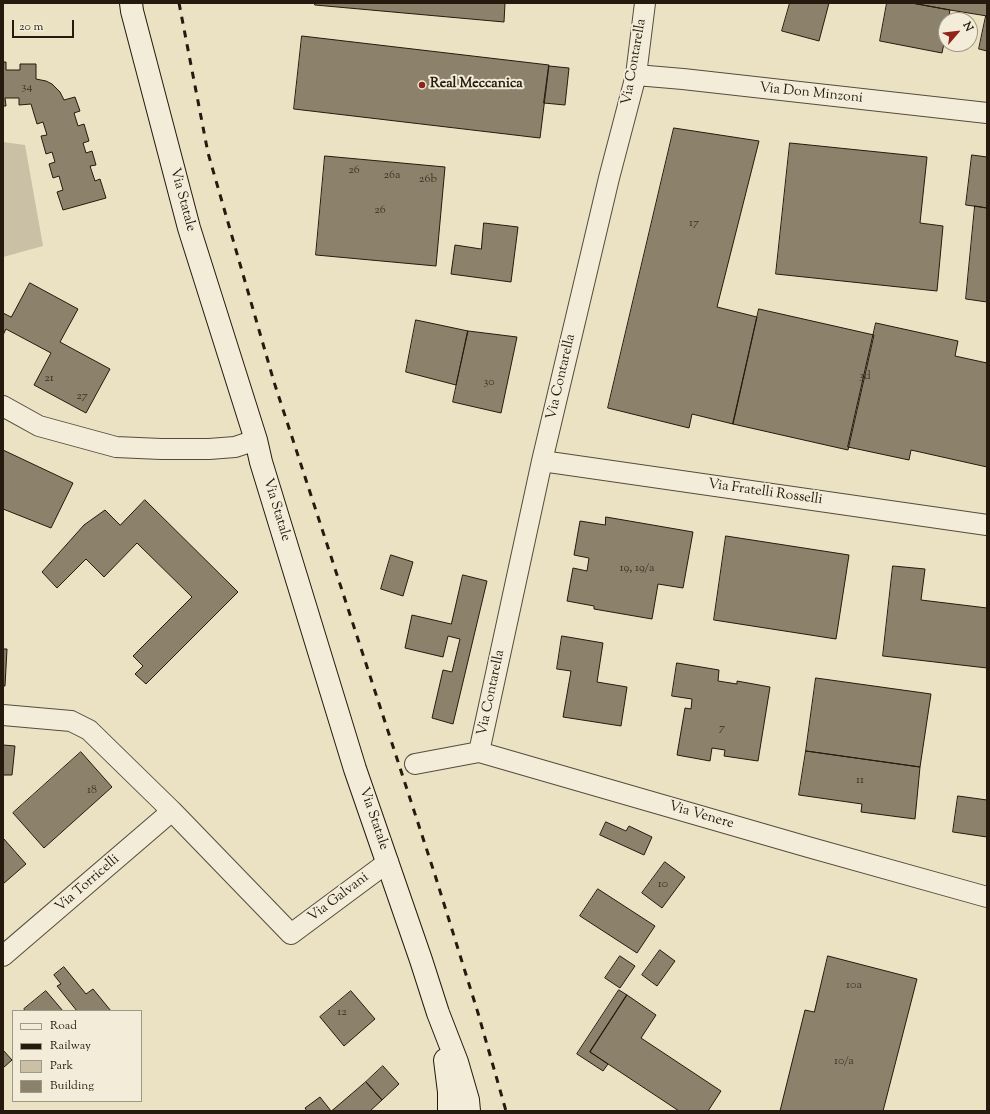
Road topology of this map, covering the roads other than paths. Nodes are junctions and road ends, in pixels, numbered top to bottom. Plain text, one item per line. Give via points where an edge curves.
1 (131, 3) edge
2 (645, 3) edge
3 (636, 75) junction
4 (987, 113) edge
5 (3, 406) edge
6 (256, 440) junction
7 (542, 461) junction
8 (987, 525) edge
9 (3, 715) edge
10 (479, 752) junction
11 (415, 764) dead end
12 (172, 811) junction
13 (388, 862) junction
14 (987, 897) edge
15 (3, 956) edge
16 (438, 1013) junction
17 (449, 1111) edge
18 (469, 1111) edge

1 - 6 main road, Via Statale via 189,228
2 - 3 street, Via Contarella
3 - 4 street, Via Don Minzoni
3 - 7 street, Via Contarella
5 - 6 street via 39,426 116,447 209,449 234,447
6 - 13 main road, Via Statale via 355,769
7 - 8 street, Via Fratelli Rosselli
7 - 10 street, Via Contarella
9 - 12 street via 71,721 89,730
10 - 11 street, Via Venere
10 - 14 street, Via Venere
12 - 13 street, Via Galvani via 291,934
12 - 15 street, Via Torricelli
13 - 16 main road, Via Statale
16 - 17 main road, Via Statale via 449,1092
16 - 18 main road, Via Statale via 457,1062

